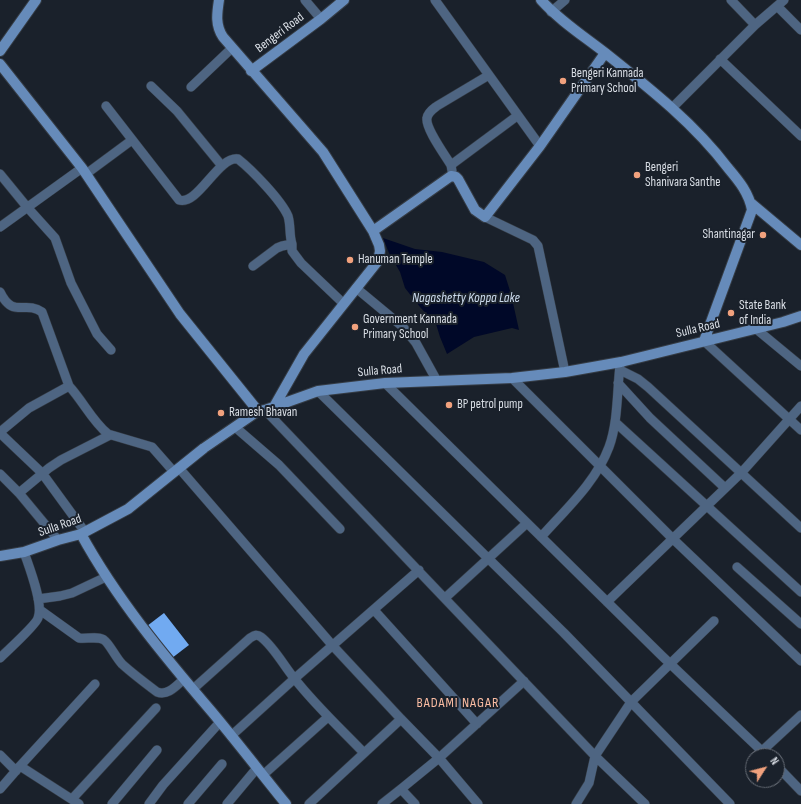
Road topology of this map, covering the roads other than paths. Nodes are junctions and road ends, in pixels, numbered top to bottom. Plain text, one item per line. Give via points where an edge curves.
1 (36, 0) edge
2 (219, 0) edge
3 (305, 0) edge
4 (344, 0) edge
5 (435, 0) edge
6 (541, 0) edge
7 (565, 0) edge
8 (731, 0) edge
9 (781, 3) edge
10 (551, 12) junction
11 (320, 19) junction
12 (755, 25) junction
13 (801, 30) edge
14 (232, 48) junction
15 (0, 52) edge
16 (605, 53) junction
17 (720, 59) junction
18 (0, 64) edge
19 (251, 71) junction
20 (489, 75) junction
21 (151, 86) dead end
22 (190, 87) dead end
23 (106, 106) dead end
24 (672, 108) junction
25 (517, 116) junction
26 (801, 136) edge
27 (132, 140) junction
28 (540, 146) junction
29 (450, 165) junction
30 (222, 166) junction
31 (84, 171) junction
32 (0, 174) edge
33 (454, 176) junction
34 (751, 203) junction
35 (27, 207) junction
36 (485, 217) junction
37 (0, 227) edge
38 (372, 231) junction
39 (292, 244) junction
40 (801, 245) edge
41 (253, 266) dead end
42 (356, 288) junction
43 (0, 292) edge
44 (344, 304) junction
45 (801, 316) edge
46 (755, 328) junction
47 (704, 341) junction
48 (110, 350) dead end
49 (620, 366) junction
50 (801, 366) edge
51 (565, 372) junction
52 (512, 378) junction
53 (437, 381) junction
54 (385, 382) junction
55 (618, 383) junction
56 (69, 386) junction
57 (318, 391) junction
58 (801, 406) edge
59 (266, 409) junction
60 (788, 419) junction
61 (614, 422) junction
62 (235, 427) junction
63 (801, 430) edge
64 (0, 433) edge
65 (110, 435) junction
66 (600, 466) junction
67 (176, 470) junction
68 (742, 472) junction
69 (42, 473) junction
70 (0, 474) edge
71 (725, 488) junction
72 (19, 493) junction
73 (707, 506) junction
74 (527, 523) junction
75 (801, 528) edge
76 (340, 529) dead end
77 (83, 533) junction
78 (541, 537) junction
79 (672, 538) junction
80 (58, 540) junction
81 (24, 552) junction
82 (0, 556) edge
83 (487, 558) junction
84 (737, 567) dead end
85 (419, 570) junction
86 (106, 577) junction
87 (801, 592) edge
88 (38, 598) junction
89 (445, 598) junction
90 (607, 602) junction
91 (40, 610) junction
92 (374, 610) junction
93 (714, 621) dead end
94 (801, 624) edge
95 (333, 646) junction
96 (0, 658) edge
97 (801, 661) edge
98 (671, 664) junction
99 (184, 679) junction
100 (294, 679) junction
101 (524, 681) junction
102 (95, 684) dead end
103 (193, 689) junction
104 (631, 702) junction
105 (156, 708) dead end
106 (801, 715) edge
107 (328, 717) junction
108 (401, 719) junction
109 (220, 722) junction
110 (477, 724) junction
111 (231, 736) junction
112 (759, 748) edge
113 (769, 748) edge
114 (158, 750) dead end
115 (364, 753) junction
116 (0, 755) edge
117 (595, 756) junction
118 (439, 758) junction
119 (222, 764) dead end
120 (18, 769) junction
121 (260, 772) junction
122 (785, 773) edge
123 (799, 785) edge
124 (0, 789) edge
125 (401, 789) junction
126 (76, 802) edge
127 (284, 803) edge
128 (112, 804) edge
129 (149, 804) edge
130 (188, 804) edge
131 (227, 804) edge
132 (309, 804) edge
133 (382, 804) edge
134 (415, 804) edge
135 (478, 804) edge
136 (576, 804) edge
137 (645, 804) edge
138 (730, 804) edge

1 - 15 street
2 - 14 street via 219,30
3 - 11 street
4 - 11 street, Bengeri Road
5 - 20 street
6 - 10 street
7 - 10 street
8 - 12 street
9 - 12 street
9 - 13 street
10 - 16 street
11 - 19 street, Bengeri Road
12 - 17 street
14 - 19 street
14 - 22 street
16 - 24 street
16 - 28 street
17 - 24 street
17 - 26 street
18 - 31 street
19 - 38 street via 323,152
20 - 25 street
20 - 29 street via 437,106 427,116 427,125
21 - 30 street via 177,111
23 - 27 street
24 - 34 street via 723,162 748,195
25 - 28 street
25 - 29 street
27 - 30 street via 175,196 182,201 192,196
27 - 31 street
28 - 36 street
29 - 33 street
30 - 39 street via 234,158 238,159 273,193 288,216
31 - 35 street
31 - 59 street via 180,314
32 - 35 street
33 - 36 street via 475,210
33 - 38 street
34 - 40 street
34 - 47 street via 752,210
35 - 37 street
35 - 48 street via 55,238 71,283 97,334
36 - 51 street via 533,240 538,246
38 - 42 street via 379,245 378,261
39 - 41 street via 277,248
39 - 44 street via 292,251 301,263
42 - 44 street
42 - 53 street via 403,327 416,343
43 - 56 street via 12,306 34,308 42,312
44 - 59 street via 304,354
45 - 46 street, Sulla Road
46 - 47 street, Sulla Road
46 - 50 street
47 - 49 street, Sulla Road
47 - 60 street
49 - 51 street, Sulla Road
49 - 55 street
49 - 68 street via 648,387
51 - 52 street, Sulla Road
52 - 53 street, Sulla Road
52 - 66 street
53 - 54 street, Sulla Road
54 - 57 street, Sulla Road
54 - 74 street
55 - 61 street
55 - 71 street via 650,418
56 - 64 street via 29,408
56 - 65 street via 102,430
57 - 59 street, Sulla Road
57 - 83 street
58 - 60 street
59 - 62 street, Sulla Road
59 - 85 street
60 - 63 street
60 - 68 street
61 - 66 street via 610,446
61 - 73 street
62 - 67 street, Sulla Road
62 - 76 street via 279,465
64 - 69 street
65 - 67 street via 147,444
65 - 69 street via 61,460
66 - 78 street via 595,476
66 - 79 street
67 - 77 street, Sulla Road via 128,509
67 - 95 street
68 - 71 street
68 - 75 street
69 - 72 street
69 - 77 street
70 - 72 street
71 - 73 street
72 - 80 street
73 - 79 street
73 - 87 street
74 - 78 street
74 - 83 street
77 - 80 street, Sulla Road
77 - 86 street
78 - 90 street
79 - 90 street
79 - 97 street
80 - 81 street, Sulla Road
81 - 82 street, Sulla Road
81 - 88 street
83 - 89 street
83 - 104 street
84 - 94 street
85 - 89 street
85 - 92 street
86 - 88 street via 72,593
86 - 99 street
88 - 91 street
89 - 101 street
90 - 98 street
91 - 96 street via 38,620
91 - 99 street via 79,638 104,640 122,665 157,692 167,692
92 - 95 street
92 - 110 street
93 - 98 street
95 - 100 street
95 - 108 street
98 - 104 street
98 - 112 street
99 - 103 street
100 - 103 street via 266,642 255,635
100 - 107 street
100 - 111 street
101 - 110 street
101 - 117 street
102 - 120 street
103 - 109 street
104 - 117 street
104 - 138 street
105 - 126 street
106 - 113 street
107 - 115 street
107 - 121 street
108 - 115 street
108 - 118 street
109 - 111 street
109 - 129 street
110 - 118 street
111 - 121 street
114 - 128 street
115 - 132 street
116 - 120 street
117 - 136 street via 589,783
117 - 137 street
118 - 125 street
118 - 135 street
119 - 130 street
120 - 124 street
120 - 126 street
121 - 127 street
121 - 131 street
122 - 123 street
125 - 133 street
125 - 134 street

